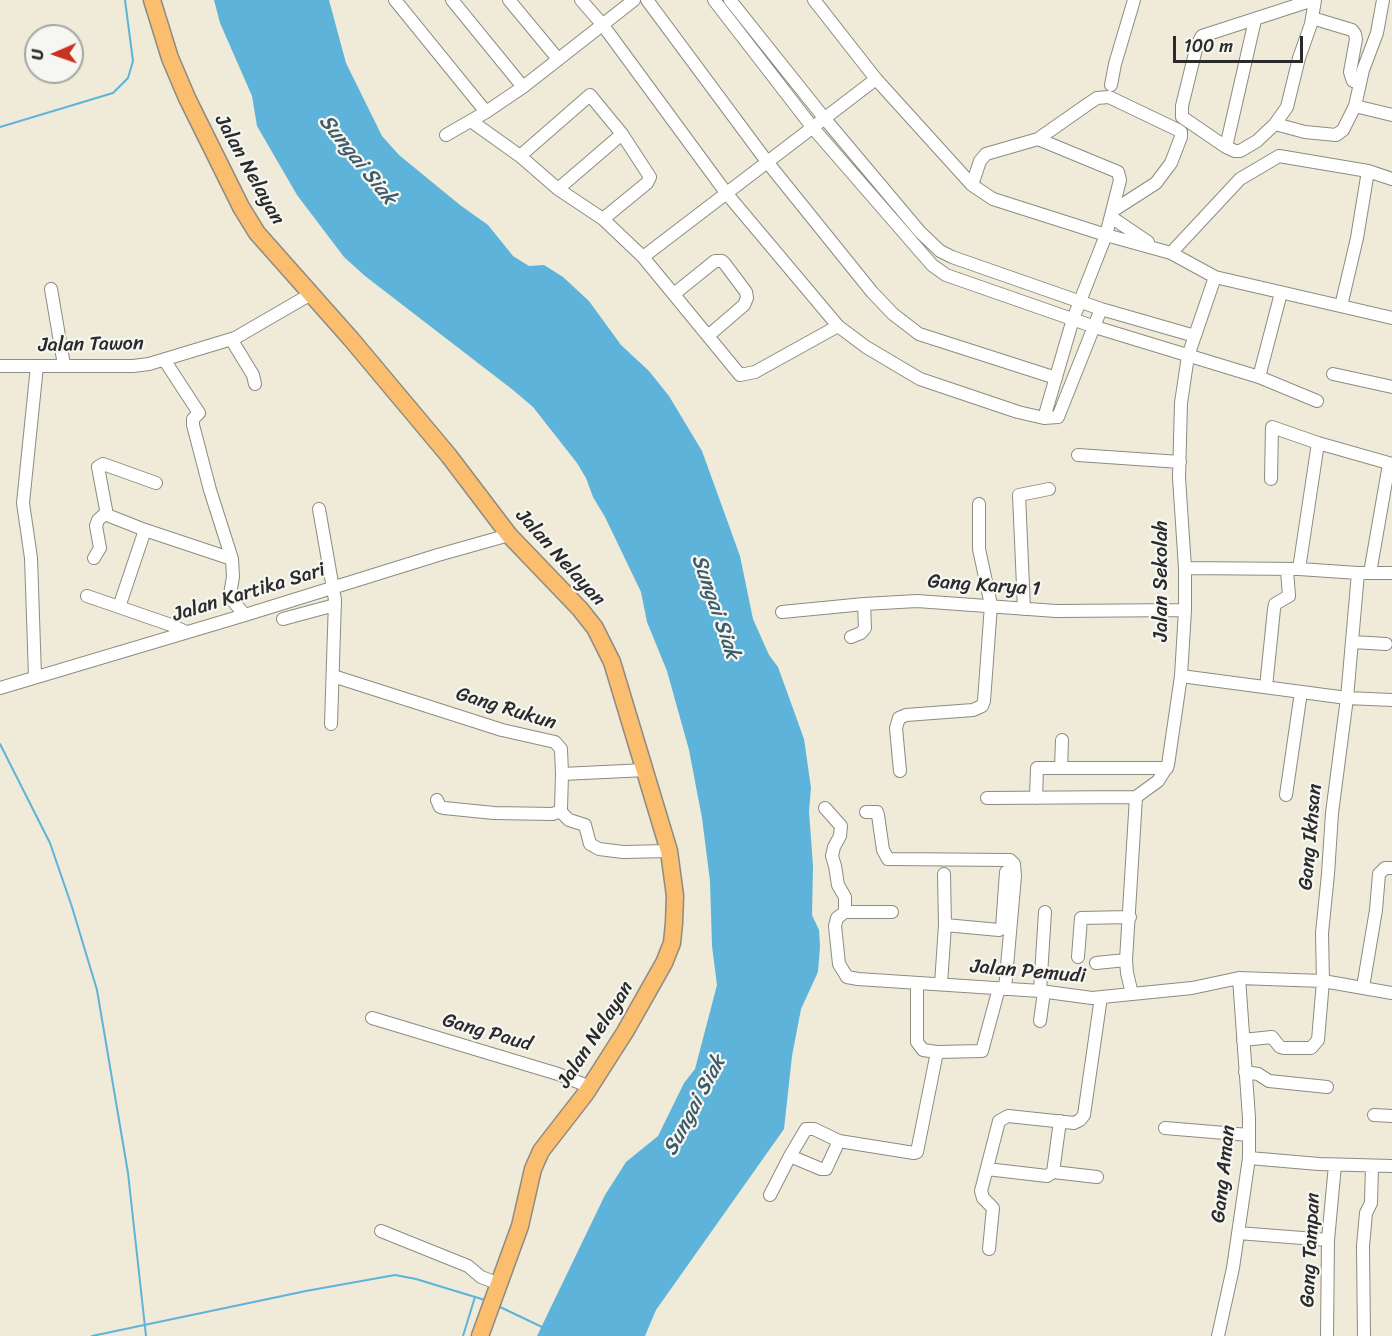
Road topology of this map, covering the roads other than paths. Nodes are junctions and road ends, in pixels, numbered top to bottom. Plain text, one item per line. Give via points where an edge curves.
1 (152, 0) edge
2 (395, 0) edge
3 (452, 0) edge
4 (509, 0) edge
5 (581, 0) edge
6 (633, 0) edge
7 (647, 0) edge
8 (714, 0) edge
9 (730, 0) edge
10 (814, 0) edge
11 (1134, 0) edge
12 (1314, 0) edge
13 (1383, 0) edge
14 (1312, 18) junction
15 (1255, 20) junction
16 (602, 24) junction
17 (558, 59) junction
18 (876, 79) junction
19 (1360, 83) junction
20 (1111, 85) dead end
21 (522, 87) junction
22 (1355, 106) junction
23 (486, 112) junction
24 (1392, 115) edge
25 (825, 119) junction
26 (471, 121) junction
27 (1275, 124) junction
28 (813, 128) junction
29 (622, 134) junction
30 (446, 135) dead end
31 (1038, 139) junction
32 (1226, 147) junction
33 (520, 156) junction
34 (768, 163) junction
35 (1368, 171) junction
36 (1392, 179) edge
37 (972, 185) junction
38 (558, 189) junction
39 (727, 194) junction
40 (1112, 214) junction
41 (603, 219) junction
42 (1106, 235) junction
43 (1156, 248) junction
44 (940, 251) junction
45 (1171, 253) junction
46 (643, 257) junction
47 (932, 265) junction
48 (1215, 277) junction
49 (51, 290) dead end
50 (1281, 293) junction
51 (311, 294) junction
52 (674, 294) junction
53 (1080, 300) junction
54 (1341, 306) junction
55 (1101, 309) junction
56 (1073, 318) junction
57 (1392, 318) edge
58 (838, 326) junction
59 (1095, 327) junction
60 (1170, 328) junction
61 (708, 336) junction
62 (1195, 336) junction
63 (231, 339) junction
64 (1163, 348) junction
65 (1188, 356) junction
66 (165, 360) junction
67 (64, 365) junction
68 (0, 366) edge
69 (37, 366) junction
70 (1333, 374) dead end
71 (1259, 377) junction
72 (1056, 378) junction
73 (255, 384) dead end
74 (1392, 387) edge
75 (1317, 401) dead end
76 (1044, 418) junction
77 (1318, 444) junction
78 (1078, 455) dead end
79 (1180, 462) junction
80 (1391, 464) edge
81 (1271, 479) dead end
82 (156, 483) dead end
83 (1049, 489) dead end
84 (980, 504) dead end
85 (319, 509) dead end
86 (106, 513) junction
87 (145, 530) junction
88 (509, 535) junction
89 (94, 558) dead end
90 (232, 559) junction
91 (1185, 568) junction
92 (1293, 569) junction
93 (1364, 573) junction
94 (1392, 573) edge
95 (87, 596) dead end
96 (335, 596) junction
97 (864, 604) junction
98 (991, 605) junction
99 (119, 607) junction
100 (1024, 609) junction
101 (1185, 610) junction
102 (782, 612) dead end
103 (245, 615) junction
104 (283, 619) dead end
105 (186, 632) junction
106 (851, 637) dead end
107 (1353, 642) junction
108 (1386, 644) dead end
109 (35, 676) junction
110 (333, 676) junction
111 (1181, 676) junction
112 (1266, 687) junction
113 (0, 688) edge
114 (1301, 692) junction
115 (1347, 698) junction
116 (1392, 700) edge
117 (331, 723) dead end
118 (1062, 740) dead end
119 (1061, 768) junction
120 (1167, 768) junction
121 (645, 770) junction
122 (900, 771) dead end
123 (562, 774) junction
124 (1286, 795) dead end
125 (1136, 797) junction
126 (987, 798) dead end
127 (1036, 798) junction
128 (437, 800) dead end
129 (825, 808) dead end
130 (560, 811) junction
131 (866, 812) dead end
132 (669, 851) junction
133 (1392, 868) edge
134 (1006, 872) dead end
135 (944, 874) dead end
136 (845, 912) junction
137 (892, 912) dead end
138 (1045, 912) dead end
139 (1130, 917) junction
140 (945, 925) junction
141 (1078, 957) dead end
142 (1126, 960) junction
143 (1096, 963) dead end
144 (1239, 978) junction
145 (1323, 981) junction
146 (917, 983) junction
147 (941, 984) junction
148 (1363, 987) junction
149 (1002, 989) junction
150 (1042, 992) junction
151 (1392, 993) edge
152 (1132, 994) junction
153 (1101, 997) junction
154 (372, 1018) dead end
155 (1040, 1021) dead end
156 (1243, 1040) junction
157 (937, 1052) junction
158 (1245, 1072) junction
159 (590, 1087) junction
160 (1327, 1087) dead end
161 (1374, 1116) dead end
162 (1392, 1116) edge
163 (1060, 1121) junction
164 (1165, 1128) dead end
165 (1249, 1135) junction
166 (839, 1140) junction
167 (790, 1156) junction
168 (1249, 1158) junction
169 (1335, 1165) junction
170 (1372, 1166) junction
171 (1392, 1166) edge
172 (987, 1169) junction
173 (1053, 1172) junction
174 (1097, 1177) dead end
175 (770, 1195) dead end
176 (381, 1231) dead end
177 (1238, 1233) junction
178 (1328, 1240) junction
179 (989, 1249) dead end
180 (498, 1288) junction
181 (480, 1336) edge
182 (1218, 1336) edge
183 (1327, 1336) edge
184 (1364, 1336) edge

1 - 51 main road, Jalan Nelayan via 178,78 241,207 257,233
2 - 23 street
3 - 21 street
4 - 17 street
5 - 16 street
6 - 16 street
7 - 34 street
8 - 28 street
9 - 25 street
10 - 18 street
11 - 20 street
12 - 14 street
12 - 15 street
13 - 19 street via 1377,33
14 - 19 street via 1355,34 1350,72 1353,81
14 - 27 street via 1287,107
15 - 32 street
15 - 32 street via 1202,36 1182,106 1182,117
16 - 17 street
16 - 39 street
17 - 21 street
18 - 25 street
18 - 37 street
19 - 22 street
21 - 23 street
22 - 24 street
22 - 27 street via 1343,130 1336,135
23 - 26 street
25 - 28 street
25 - 44 street
26 - 30 street
26 - 33 street
27 - 32 street via 1240,151
28 - 34 street
28 - 47 street
29 - 33 street via 590,95
29 - 38 street
29 - 41 street via 650,177
31 - 37 street via 986,154
31 - 40 street via 1118,172 1120,180
31 - 40 street via 1097,98 1109,97 1181,132 1171,163 1156,183
33 - 38 street
34 - 39 street
34 - 72 street via 893,314 920,334
35 - 36 street
35 - 45 street via 1285,157 1272,159 1240,180
35 - 54 street
37 - 42 street via 993,199
38 - 41 street
39 - 46 street
39 - 58 street
40 - 42 street
40 - 43 street
41 - 46 street
42 - 43 street
42 - 53 street
43 - 45 street
44 - 47 street
44 - 53 street
45 - 48 street
46 - 52 street
47 - 56 street via 946,274
48 - 50 street
48 - 62 street, Jalan Sekolah
49 - 67 street
50 - 54 street
50 - 71 street
51 - 63 street, Jalan Tawon
51 - 88 main road, Jalan Nelayan via 448,456
52 - 61 street
52 - 61 street via 715,261 725,264 747,298
53 - 55 street
53 - 56 street
54 - 57 street
55 - 59 street
55 - 60 street
56 - 59 street
56 - 72 street
58 - 61 street via 744,375
58 - 76 street via 920,379
59 - 64 street
59 - 76 street via 1060,413
60 - 62 street
60 - 64 street
62 - 65 street, Jalan Sekolah
63 - 66 street, Jalan Tawon
63 - 73 street
64 - 65 street
65 - 71 street
65 - 79 street, Jalan Sekolah via 1181,403
66 - 67 street, Jalan Tawon via 133,366
66 - 90 street via 199,413 193,425
67 - 69 street, Jalan Tawon
68 - 69 street, Jalan Tawon
69 - 109 street via 23,502 31,558
70 - 74 street
71 - 75 street
72 - 76 street
77 - 80 street
77 - 81 street via 1273,427
77 - 92 street
78 - 79 street
79 - 91 street, Jalan Sekolah
80 - 93 street, Gang Ikhsan
82 - 86 street via 100,465
83 - 100 street via 1019,495
84 - 98 street via 979,549
85 - 96 street
86 - 87 street
86 - 89 street via 96,526 100,548
87 - 90 street
87 - 99 street
88 - 96 street, Jalan Kartika Sari via 438,555
88 - 121 main road, Jalan Nelayan via 596,628 612,662
90 - 103 street via 232,600
91 - 92 street
91 - 101 street, Jalan Sekolah
92 - 93 street
92 - 112 street via 1289,596 1275,604
93 - 94 street
93 - 107 street, Gang Ikhsan
95 - 99 street
96 - 103 street, Jalan Kartika Sari
96 - 104 street
96 - 110 street
97 - 98 street, Gang Karya 1 via 917,601
97 - 102 street, Gang Karya 1
97 - 106 street via 865,628
98 - 100 street, Gang Karya 1
98 - 122 street via 982,706 973,711 899,718 896,728
99 - 105 street
100 - 101 street, Gang Karya 1
101 - 111 street, Jalan Sekolah
103 - 105 street, Jalan Kartika Sari
105 - 109 street, Jalan Kartika Sari
107 - 108 street
107 - 115 street, Gang Ikhsan
109 - 113 street, Jalan Kartika Sari
110 - 117 street
110 - 123 street, Gang Rukun via 492,727 555,742 561,749
111 - 112 street
111 - 120 street, Jalan Sekolah
112 - 114 street
114 - 115 street
114 - 124 street
115 - 116 street
115 - 145 street, Gang Ikhsan via 1332,813 1322,933
118 - 119 street
119 - 120 street
119 - 127 street via 1036,768
120 - 125 street via 1158,781
121 - 123 street
121 - 132 main road, Jalan Nelayan
123 - 130 street
125 - 127 street
125 - 139 street
126 - 127 street
128 - 130 street via 444,808 494,813
129 - 136 street via 841,826 832,856 838,885 845,897
130 - 132 street via 569,820 585,825 590,844 599,849
131 - 149 street via 877,812 888,859 1010,860 1014,864
132 - 159 main road, Jalan Nelayan via 675,896 672,943 654,983
133 - 148 street via 1379,874
134 - 140 street via 1002,928
135 - 140 street
136 - 137 street
136 - 146 street, Jalan Pemudi via 837,918 835,926 839,964 847,977
138 - 150 street
139 - 141 street via 1081,918
139 - 142 street
140 - 147 street
142 - 143 street
142 - 152 street
144 - 145 street, Jalan Pemudi
144 - 152 street, Jalan Pemudi
144 - 156 street, Gang Aman
145 - 148 street, Jalan Pemudi
145 - 156 street, Gang Ikhsan via 1317,1040 1311,1048 1280,1047 1272,1037
146 - 147 street, Jalan Pemudi
146 - 157 street via 917,1042 923,1050
147 - 149 street, Jalan Pemudi
148 - 151 street, Jalan Pemudi
149 - 150 street, Jalan Pemudi
149 - 157 street via 982,1051
150 - 153 street, Jalan Pemudi
150 - 155 street
152 - 153 street, Jalan Pemudi
153 - 163 street via 1084,1115 1074,1123
154 - 159 street, Gang Paud
156 - 158 street, Gang Aman
157 - 166 street via 917,1152
158 - 160 street via 1269,1081
158 - 165 street, Gang Aman
159 - 180 main road, Jalan Nelayan via 541,1151
161 - 162 street
163 - 172 street via 999,1121
163 - 173 street
164 - 165 street
165 - 168 street, Gang Aman
166 - 167 street via 806,1129
166 - 167 street via 826,1169
167 - 175 street
168 - 169 street
168 - 177 street, Gang Aman
169 - 170 street
169 - 178 street, Gang Tampan
170 - 171 street
170 - 184 street via 1371,1203 1366,1213 1363,1246
172 - 173 street via 1047,1176
172 - 179 street via 981,1191 993,1208
173 - 174 street
176 - 180 street via 468,1266
177 - 178 street
177 - 182 street, Gang Aman
178 - 183 street, Gang Tampan
180 - 181 main road, Jalan Nelayan

